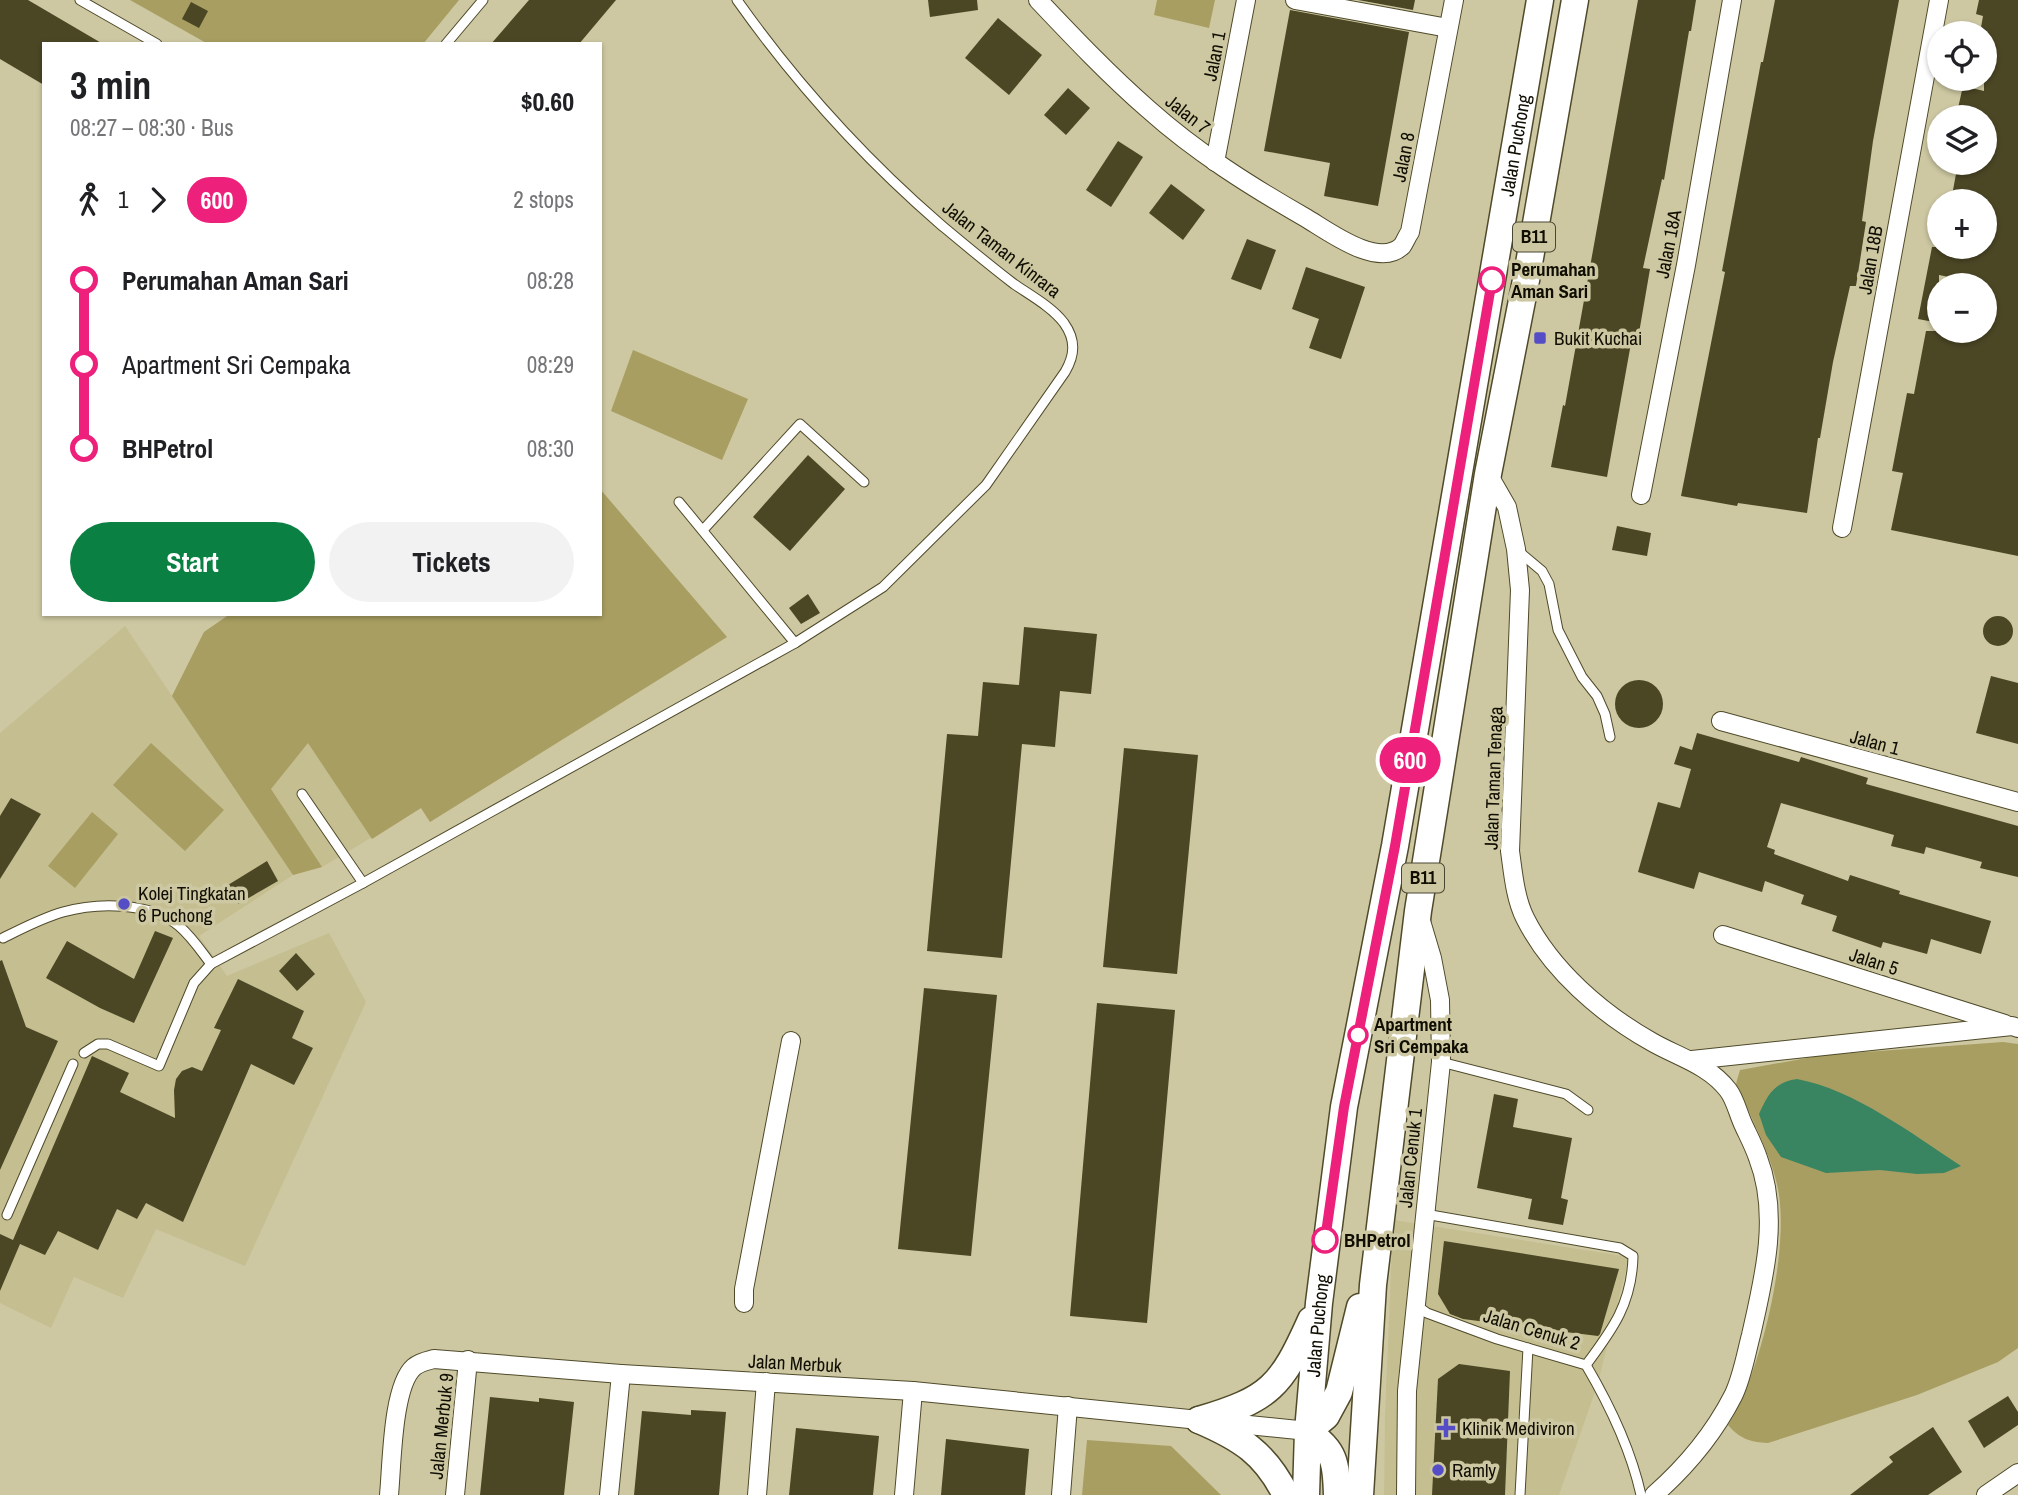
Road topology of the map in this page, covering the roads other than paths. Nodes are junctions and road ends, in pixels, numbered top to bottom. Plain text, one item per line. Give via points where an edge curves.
1 (80, 0) edge
2 (483, 0) edge
3 (737, 0) edge
4 (1038, 0) edge
5 (1246, 0) edge
6 (1296, 0) edge
7 (1454, 0) edge
8 (1540, 0) edge
9 (1575, 0) edge
10 (1732, 0) edge
11 (1939, 0) edge
12 (1448, 28) junction
13 (154, 42) edge
14 (448, 42) edge
15 (1215, 162) junction
16 (1333, 234) joint
17 (1488, 474) junction
18 (864, 482) dead end
19 (1641, 495) dead end
20 (679, 502) dead end
21 (1842, 528) dead end
22 (703, 530) junction
23 (1516, 549) junction
24 (794, 643) junction
25 (1721, 721) dead end
26 (1611, 737) dead end
27 (302, 794) dead end
28 (2018, 802) edge
29 (363, 883) junction
30 (1418, 911) junction
31 (1723, 935) dead end
32 (3, 938) dead end
33 (211, 964) junction
34 (2015, 1027) edge
35 (791, 1041) dead end
36 (83, 1053) dead end
37 (1757, 1055) junction
38 (1692, 1060) junction
39 (1441, 1062) junction
40 (73, 1064) dead end
41 (1728, 1090) junction
42 (1588, 1110) dead end
43 (1425, 1214) junction
44 (8, 1215) dead end
45 (1373, 1285) junction
46 (744, 1303) dead end
47 (1319, 1303) junction
48 (1415, 1304) junction
49 (1528, 1348) junction
50 (468, 1360) junction
51 (1586, 1365) junction
52 (621, 1374) junction
53 (766, 1382) junction
54 (913, 1391) junction
55 (1069, 1406) junction
56 (1199, 1420) junction
57 (1308, 1431) junction
58 (2018, 1473) edge
59 (389, 1495) edge
60 (455, 1495) edge
61 (609, 1495) edge
62 (757, 1495) edge
63 (904, 1495) edge
64 (1061, 1495) edge
65 (1286, 1495) edge
66 (1307, 1495) edge
67 (1338, 1495) edge
68 (1360, 1495) edge
69 (1406, 1495) edge
70 (1520, 1495) edge
71 (1641, 1495) edge
72 (1654, 1495) edge
73 (1986, 1495) edge

1 - 13 lane
2 - 14 lane
3 - 24 lane, Jalan Taman Kinrara via 801,83 899,188 1059,317 1074,347 1065,372 986,485 883,587
4 - 15 street, Jalan 7 via 1149,110
5 - 15 street, Jalan 1
6 - 12 street
7 - 12 street, Jalan 8
8 - 47 main road, Jalan Puchong / B11 via 1395,846 1344,1107
9 - 17 main road, Jalan Puchong / B11
10 - 19 street, Jalan 18A
11 - 21 street, Jalan 18B
12 - 16 street, Jalan 8 via 1412,219 1403,245 1391,253 1375,254
15 - 16 street, Jalan 7
17 - 23 street, Jalan Taman Tenaga via 1507,507
17 - 30 main road, Jalan Puchong / B11
18 - 22 lane via 800,424
20 - 22 lane
22 - 24 lane
23 - 26 lane via 1542,571 1549,584 1558,630 1597,696
23 - 38 street, Jalan Taman Tenaga via 1520,620 1510,851 1525,917 1564,973 1598,1005 1653,1042
24 - 29 lane, Jalan Taman Kinrara
25 - 28 street, Jalan 1
27 - 29 lane
29 - 33 lane, Jalan Taman Kinrara
30 - 39 street, Jalan Cenuk 1 via 1440,1000
30 - 45 main road, Jalan Puchong / B11
31 - 34 street, Jalan 5
32 - 33 lane via 64,912 92,906 130,907 177,925
33 - 36 lane via 194,984 159,1066 108,1044
34 - 37 street, Jalan 5
35 - 46 street
37 - 38 street, Jalan 5
37 - 41 street, Jalan 5 via 1731,1069
38 - 41 street, Jalan Taman Tenaga
39 - 42 lane via 1566,1094
39 - 43 street, Jalan Cenuk 1
40 - 44 lane
41 - 72 street, Jalan Taman Tenaga via 1759,1159 1766,1193 1769,1227 1762,1287 1734,1394 1686,1467
43 - 48 street, Jalan Cenuk 1
43 - 51 lane via 1620,1248 1633,1256 1633,1274 1618,1322
45 - 57 main road via 1359,1308 1339,1392 1326,1416
45 - 68 main road, Jalan Puchong / B11
47 - 56 main road via 1299,1347 1269,1390 1235,1409
47 - 57 main road, Jalan Puchong / B11
48 - 49 lane, Jalan Cenuk 2 via 1427,1313
48 - 69 street, Jalan Cenuk 1 via 1407,1391
49 - 51 lane, Jalan Cenuk 2
49 - 70 lane
50 - 52 street, Jalan Merbuk
50 - 59 street, Jalan Merbuk via 423,1361 406,1378 397,1405
50 - 60 street, Jalan Merbuk 9
51 - 71 lane, Jalan Cenuk 2 via 1618,1429
52 - 53 street, Jalan Merbuk
52 - 61 street
53 - 54 street, Jalan Merbuk
53 - 62 street
54 - 55 street, Jalan Merbuk
54 - 63 street
55 - 56 street, Jalan Merbuk
55 - 64 street
56 - 57 street, Jalan Merbuk
56 - 65 main road via 1256,1451
57 - 66 main road, Jalan Puchong / B11
57 - 67 main road via 1327,1447 1336,1467
58 - 73 street

